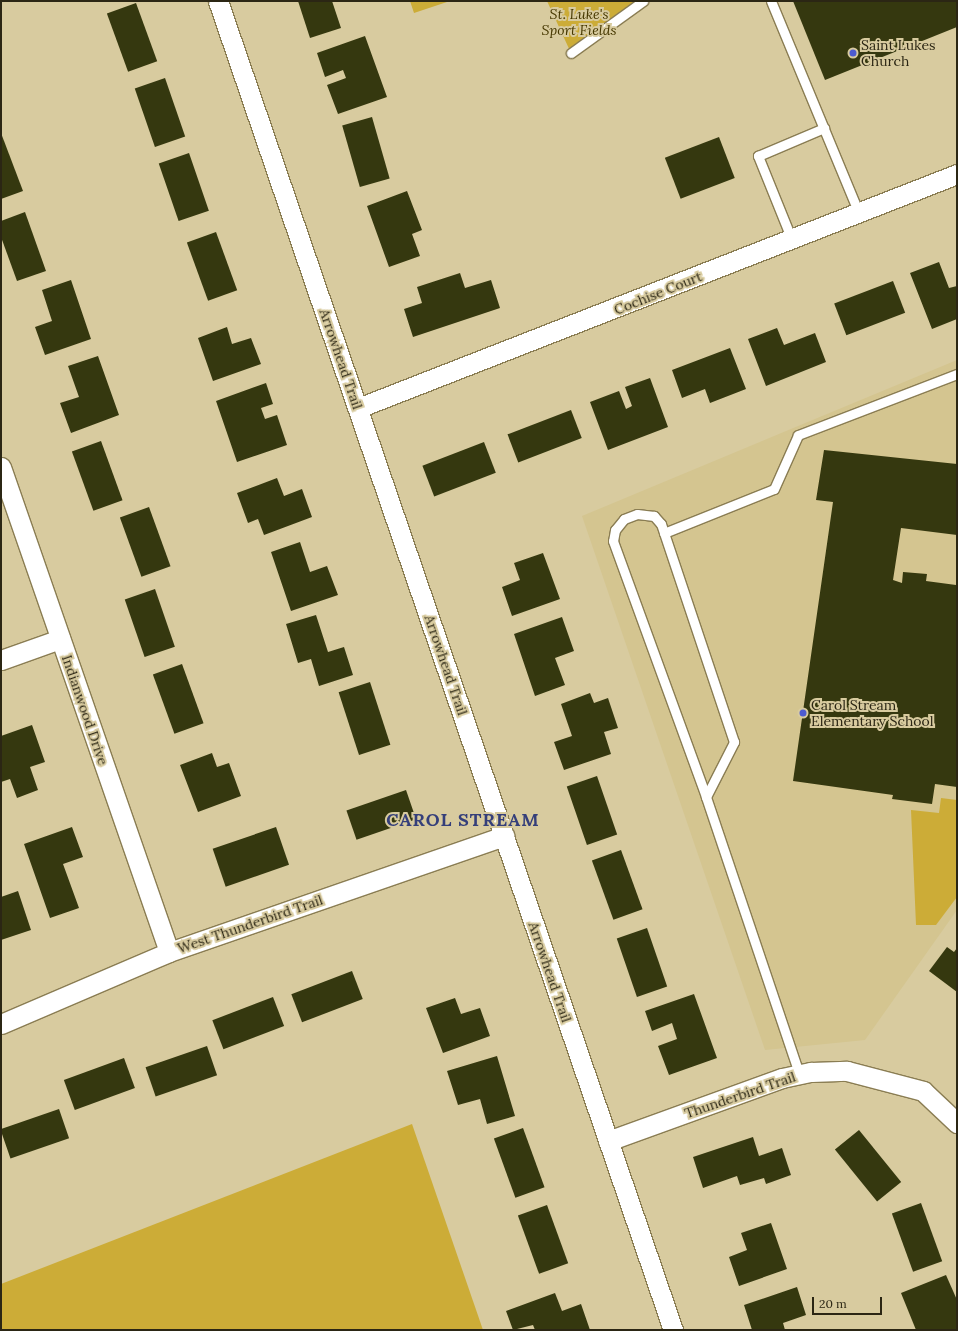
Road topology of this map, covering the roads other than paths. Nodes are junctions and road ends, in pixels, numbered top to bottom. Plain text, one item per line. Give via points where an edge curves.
1 (218, 1) edge
2 (643, 1) edge
3 (771, 1) edge
4 (571, 53) dead end
5 (824, 128) junction
6 (957, 174) edge
7 (859, 213) junction
8 (792, 240) junction
9 (957, 374) edge
10 (358, 408) junction
11 (1, 467) edge
12 (664, 533) junction
13 (60, 639) junction
14 (1, 660) edge
15 (706, 797) junction
16 (504, 836) junction
17 (169, 952) junction
18 (1, 1024) edge
19 (799, 1074) junction
20 (957, 1123) edge
21 (608, 1141) junction
22 (673, 1330) edge

1 - 10 street, Arrowhead Trail
2 - 4 lane
3 - 5 lane
5 - 7 lane
5 - 8 lane via 758,156
6 - 7 street, Cochise Court
7 - 8 street, Cochise Court
8 - 10 street, Cochise Court
9 - 12 lane via 798,435 774,489
10 - 16 street, Arrowhead Trail
11 - 13 street, Indianwood Drive
12 - 15 lane via 734,742
12 - 15 lane via 654,516 637,514 624,519 614,530 613,541
13 - 14 street
13 - 17 street, Indianwood Drive
15 - 19 lane
16 - 17 street, West Thunderbird Trail
16 - 21 street, Arrowhead Trail
17 - 18 street, West Thunderbird Trail
19 - 20 street, Thunderbird Trail via 847,1071 923,1091
19 - 21 street, Thunderbird Trail
21 - 22 street, Arrowhead Trail

